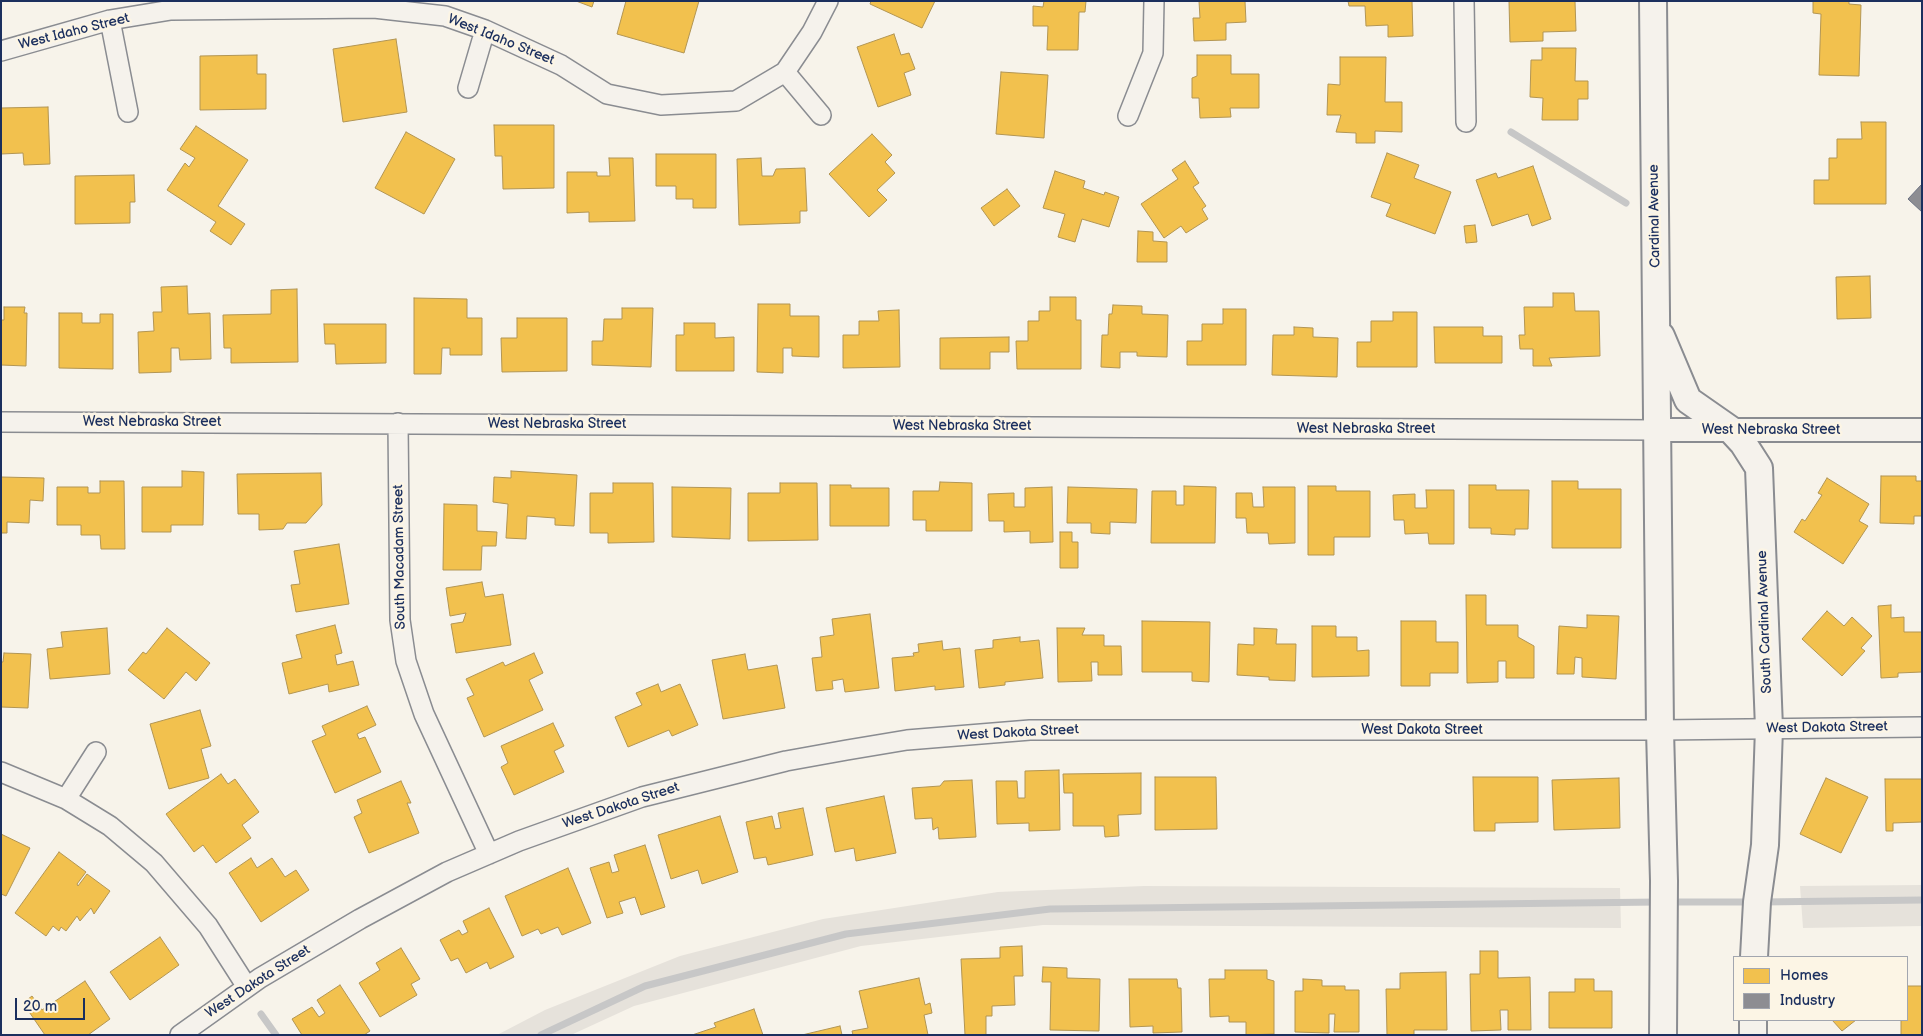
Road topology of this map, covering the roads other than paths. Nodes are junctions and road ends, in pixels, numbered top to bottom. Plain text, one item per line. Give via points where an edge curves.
1 (828, 1) edge
2 (1154, 1) edge
3 (1464, 1) edge
4 (1653, 1) edge
5 (110, 20) junction
6 (485, 30) junction
7 (1, 51) edge
8 (785, 72) junction
9 (468, 88) dead end
10 (128, 112) dead end
11 (821, 115) dead end
12 (1128, 116) dead end
13 (1466, 122) dead end
14 (1656, 325) junction
15 (1, 422) edge
16 (398, 423) junction
17 (1658, 430) junction
18 (1731, 430) junction
19 (1922, 430) edge
20 (1922, 727) edge
21 (1769, 728) junction
22 (1660, 730) junction
23 (96, 752) dead end
24 (1, 772) edge
25 (66, 799) junction
26 (489, 854) junction
27 (1754, 956) edge
28 (247, 988) junction
29 (1753, 1021) edge
30 (180, 1035) edge
31 (1663, 1035) edge
32 (1753, 1035) edge

1 - 8 street, West Idaho Street
2 - 12 street via 1153,53
3 - 13 street
4 - 14 main road, Cardinal Avenue
5 - 6 street, West Idaho Street via 171,10 374,8 445,16
5 - 7 street, West Idaho Street
5 - 10 street
6 - 8 street, West Idaho Street via 561,65 606,94 661,105 736,101
6 - 9 street
8 - 11 street
14 - 17 main road, Cardinal Avenue
14 - 18 main road, South Cardinal Avenue via 1688,400
15 - 16 street, West Nebraska Street
16 - 17 street, West Nebraska Street
16 - 26 street, South Macadam Street via 400,620 406,661 424,714
17 - 18 street, West Nebraska Street
17 - 22 main road
18 - 19 street, West Nebraska Street
18 - 21 main road, South Cardinal Avenue via 1759,468
20 - 21 street, West Dakota Street
21 - 22 street, West Dakota Street
21 - 27 main road, South Cardinal Avenue via 1765,846
22 - 26 street, West Dakota Street via 1030,730 907,740 786,762 642,797 562,824
22 - 31 main road via 1664,881
23 - 25 street
24 - 25 street
25 - 28 street via 110,826 154,863 208,926
26 - 28 street, West Dakota Street via 447,872 360,919
28 - 30 street, West Dakota Street
29 - 32 main road

